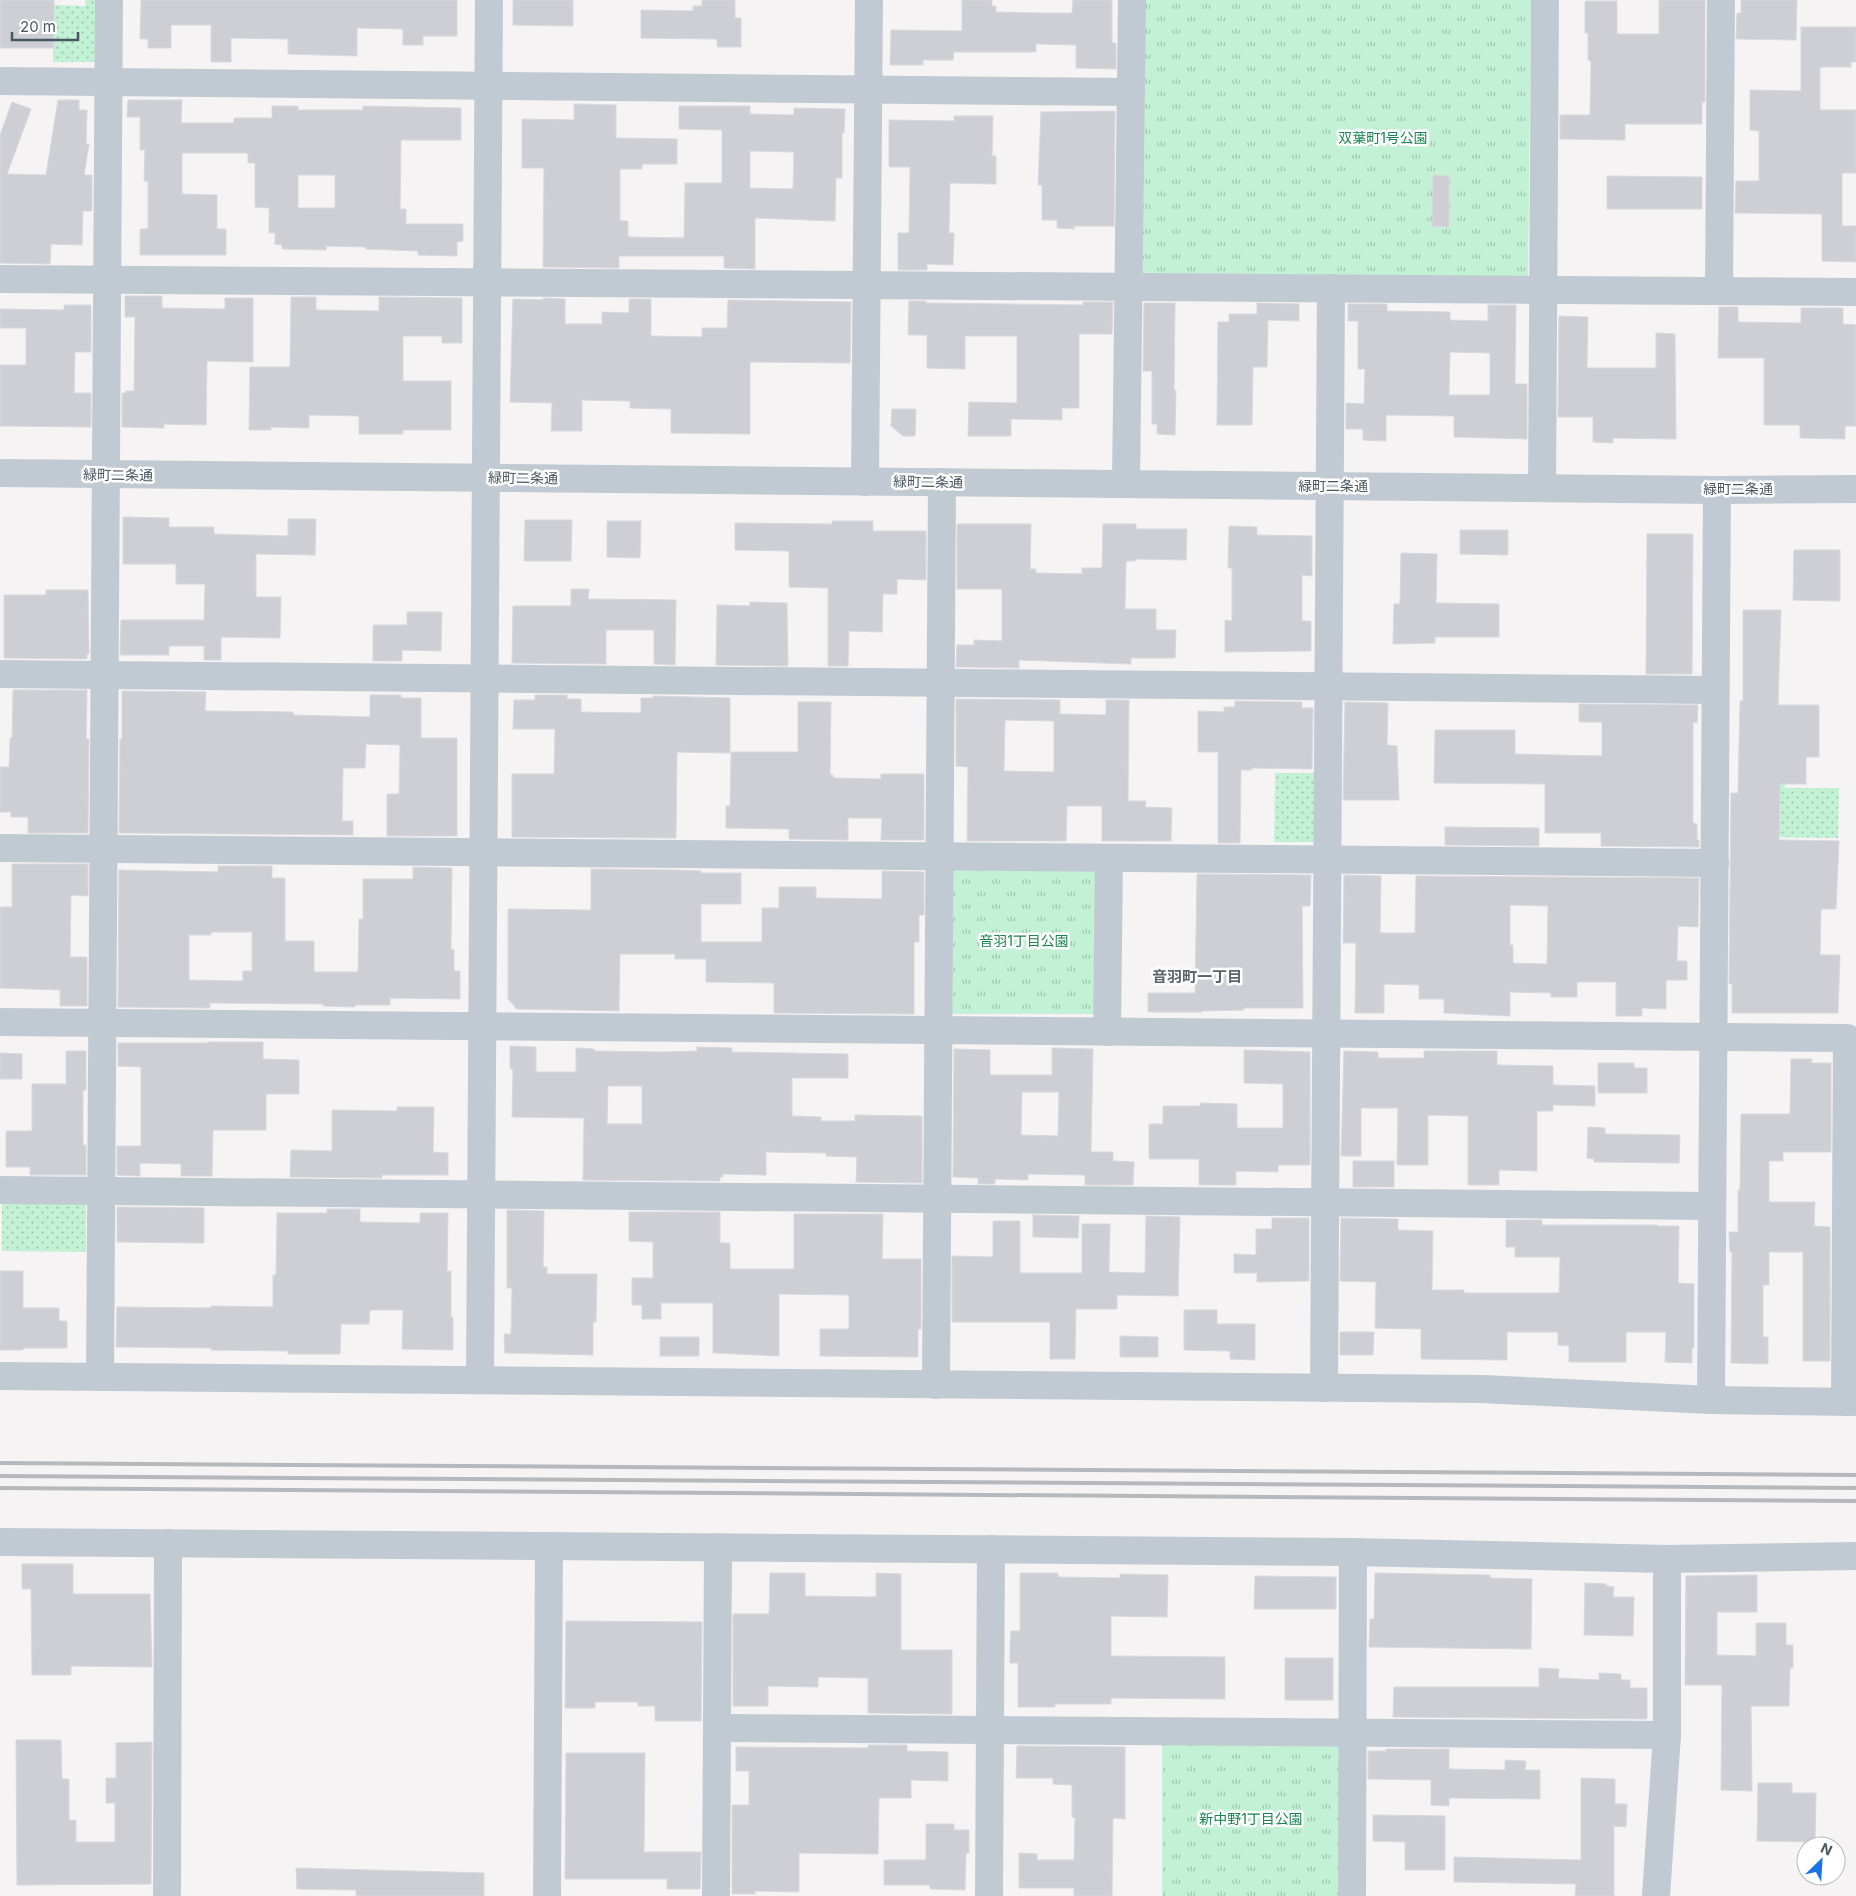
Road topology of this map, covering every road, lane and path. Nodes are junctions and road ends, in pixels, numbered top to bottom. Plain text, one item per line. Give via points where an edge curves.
1 (109, 0) edge
2 (489, 0) edge
3 (868, 0) edge
4 (1132, 0) edge
5 (1545, 0) edge
6 (1720, 0) edge
7 (0, 81) edge
8 (108, 82) junction
9 (488, 86) junction
10 (868, 89) junction
11 (1131, 92) junction
12 (0, 279) edge
13 (107, 280) junction
14 (487, 283) junction
15 (866, 286) junction
16 (1129, 287) junction
17 (1331, 288) junction
18 (1543, 290) junction
19 (1718, 291) junction
20 (1856, 292) edge
21 (0, 473) edge
22 (106, 474) junction
23 (486, 478) junction
24 (865, 482) junction
25 (942, 482) junction
26 (1126, 484) junction
27 (1330, 486) junction
28 (1542, 488) junction
29 (1856, 489) edge
30 (1717, 490) junction
31 (0, 674) edge
32 (105, 675) junction
33 (484, 679) junction
34 (941, 683) junction
35 (1329, 686) junction
36 (1716, 690) junction
37 (0, 848) edge
38 (103, 849) junction
39 (484, 852) junction
40 (940, 856) junction
41 (1109, 858) junction
42 (1328, 860) junction
43 (1714, 863) junction
44 (0, 1022) edge
45 (102, 1023) junction
46 (482, 1026) junction
47 (939, 1030) junction
48 (1108, 1032) junction
49 (1327, 1034) junction
50 (1713, 1037) junction
51 (0, 1190) edge
52 (101, 1191) junction
53 (481, 1195) junction
54 (938, 1199) junction
55 (1326, 1202) junction
56 (1712, 1206) junction
57 (0, 1376) edge
58 (100, 1377) junction
59 (480, 1380) junction
60 (936, 1385) junction
61 (1324, 1388) junction
62 (1711, 1400) junction
63 (1850, 1402) edge
64 (0, 1542) edge
65 (168, 1543) junction
66 (549, 1546) junction
67 (718, 1547) junction
68 (991, 1549) junction
69 (1353, 1552) junction
70 (1851, 1556) edge
71 (1667, 1559) junction
72 (717, 1728) junction
73 (990, 1730) junction
74 (1352, 1733) junction
75 (1668, 1735) junction
76 (166, 1896) edge
77 (547, 1896) edge
78 (716, 1896) edge
79 (989, 1896) edge
80 (1352, 1896) edge
81 (1656, 1896) edge

1 - 8 street
2 - 9 street
3 - 10 street
4 - 11 street
5 - 18 street
6 - 19 street
7 - 8 street
8 - 9 street
8 - 13 street
9 - 10 street
9 - 14 street
10 - 11 street
10 - 15 street
11 - 16 street
12 - 13 street
13 - 14 street
13 - 22 street
14 - 15 street
14 - 23 street
15 - 16 street
15 - 24 street
16 - 17 street
16 - 26 street
17 - 18 street
17 - 27 street
18 - 19 street
18 - 28 street
19 - 20 street
21 - 22 street, 緑町二条通
22 - 23 street, 緑町二条通
22 - 32 street
23 - 24 street, 緑町二条通
23 - 33 street
24 - 25 street, 緑町二条通
25 - 26 street, 緑町二条通
25 - 34 street
26 - 27 street, 緑町二条通
27 - 28 street, 緑町二条通
27 - 35 street
28 - 30 street, 緑町二条通
29 - 30 street, 緑町二条通
30 - 36 street
31 - 32 street
32 - 33 street
32 - 38 street
33 - 34 street
33 - 39 street
34 - 35 street
34 - 40 street
35 - 36 street
35 - 42 street
36 - 43 street
37 - 38 street
38 - 39 street
38 - 45 street
39 - 40 street
39 - 46 street
40 - 41 street
40 - 47 street
41 - 42 street
41 - 48 street
42 - 43 street
42 - 49 street
43 - 50 street
44 - 45 street
45 - 46 street
45 - 52 street
46 - 47 street
46 - 53 street
47 - 48 street
47 - 54 street
48 - 49 street
49 - 50 street
49 - 55 street
50 - 56 street
50 - 63 street via 1847,1038
51 - 52 street
52 - 53 street
52 - 58 street
53 - 54 street
53 - 59 street
54 - 55 street
54 - 60 street
55 - 56 street
55 - 61 street
56 - 62 street
57 - 58 street
58 - 59 street
59 - 60 street
60 - 61 street
61 - 62 street via 1482,1389
62 - 63 street
64 - 65 street
65 - 66 street
65 - 76 street
66 - 67 street
66 - 77 street
67 - 68 street
67 - 72 street
68 - 69 street
68 - 73 street
69 - 71 street
69 - 74 street
70 - 71 street
71 - 75 street
72 - 73 street
72 - 78 street
73 - 74 street
73 - 79 street
74 - 75 street
74 - 80 street
75 - 81 street

